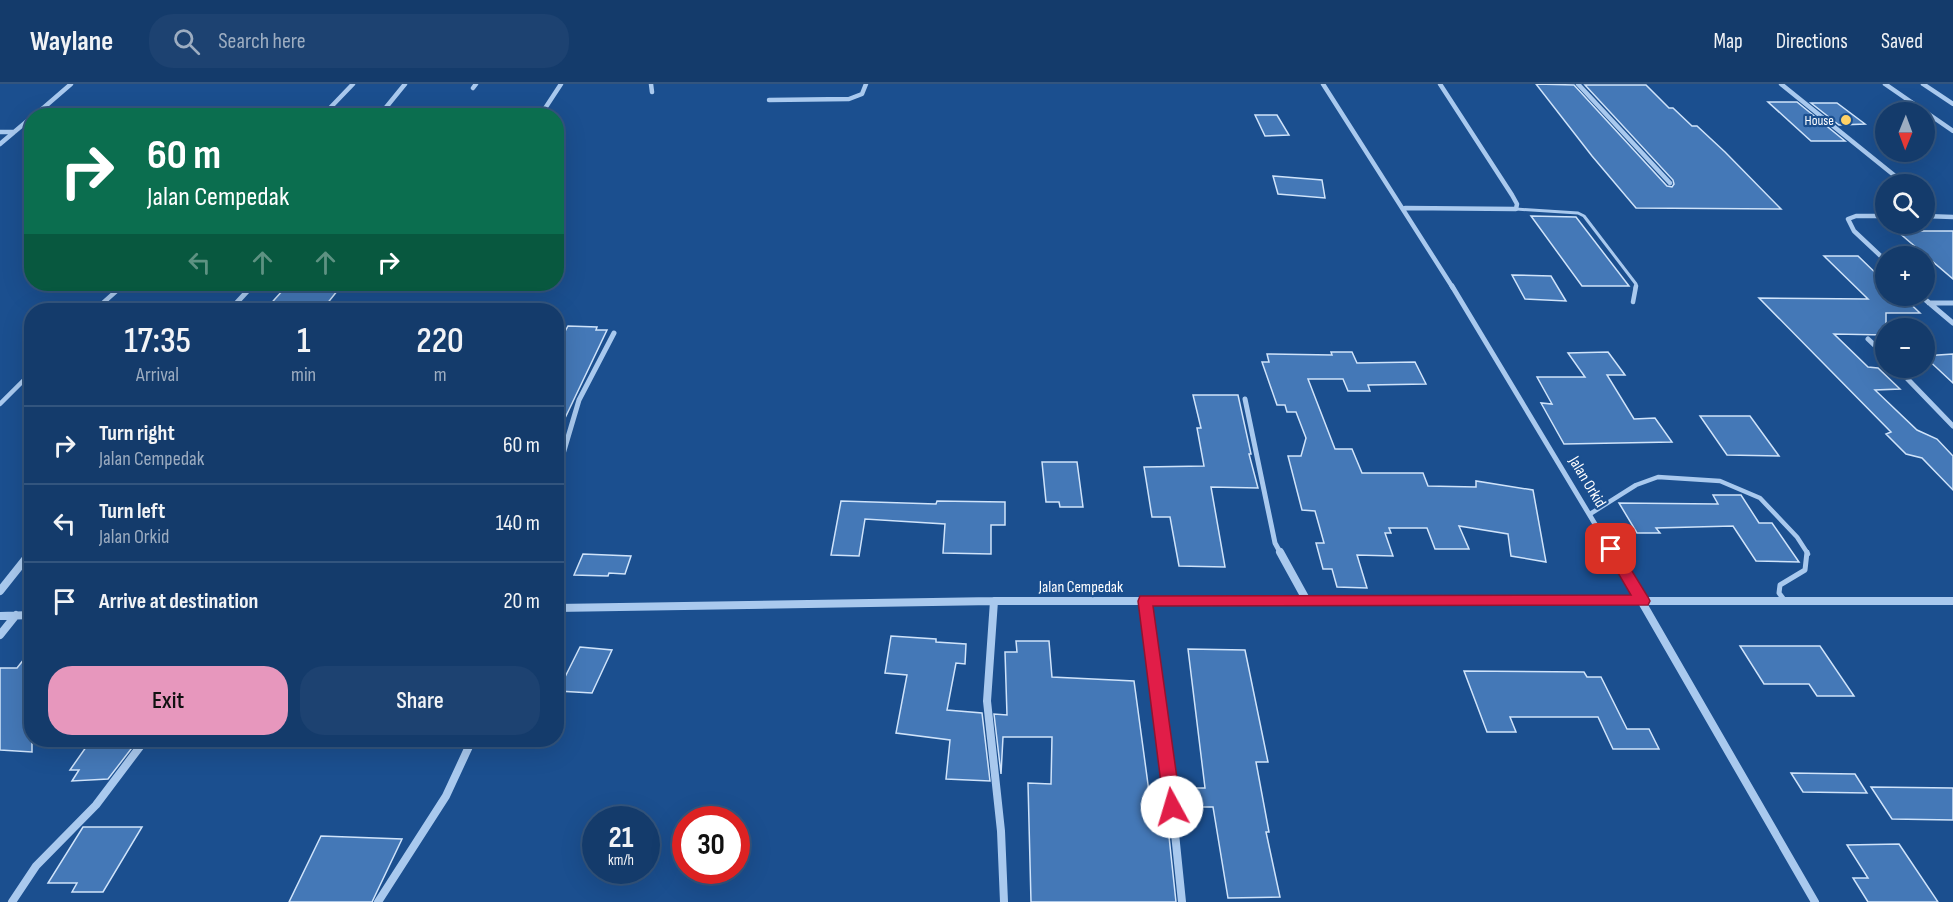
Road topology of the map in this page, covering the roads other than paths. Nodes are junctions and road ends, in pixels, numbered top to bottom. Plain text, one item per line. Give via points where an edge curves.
1 (71, 84) edge
2 (353, 84) edge
3 (405, 84) edge
4 (561, 84) edge
5 (651, 84) edge
6 (866, 84) edge
7 (1323, 84) edge
8 (1440, 84) edge
9 (1578, 84) edge
10 (1781, 84) edge
11 (1885, 84) edge
12 (1923, 84) edge
13 (652, 93) dead end
14 (769, 100) dead end
15 (1953, 104) edge
16 (42, 108) edge
17 (330, 108) edge
18 (386, 108) edge
19 (545, 108) edge
20 (24, 124) edge
21 (1953, 131) edge
22 (0, 132) edge
23 (14, 132) junction
24 (0, 144) edge
25 (1893, 174) edge
26 (1670, 183) dead end
27 (1404, 208) junction
28 (1516, 209) junction
29 (1875, 216) edge
30 (1935, 216) edge
31 (1953, 217) edge
32 (1875, 250) edge
33 (116, 291) edge
34 (248, 291) edge
35 (1633, 302) dead end
36 (103, 303) edge
37 (236, 303) edge
38 (1935, 303) edge
39 (1953, 303) edge
40 (1933, 306) edge
41 (1953, 323) edge
42 (614, 333) dead end
43 (1868, 339) dead end
44 (1875, 346) edge
45 (1907, 378) edge
46 (24, 380) edge
47 (1245, 399) dead end
48 (0, 404) edge
49 (1953, 426) edge
50 (564, 451) edge
51 (1590, 514) junction
52 (24, 561) edge
53 (0, 591) edge
54 (994, 601) junction
55 (1145, 601) junction
56 (1307, 601) junction
57 (1642, 601) junction
58 (1953, 601) edge
59 (1785, 602) junction
60 (564, 608) edge
61 (0, 615) edge
62 (16, 615) junction
63 (24, 615) edge
64 (0, 635) edge
65 (140, 747) edge
66 (469, 747) edge
67 (12, 902) edge
68 (378, 902) edge
69 (1004, 902) edge
70 (1182, 902) edge
71 (1815, 902) edge

1 - 16 street
2 - 17 street
3 - 18 street
4 - 19 street
5 - 13 street
6 - 14 street via 862,94 849,99
7 - 27 street, Jalan Orkid
8 - 28 street via 1512,195
9 - 26 street
10 - 25 street
11 - 21 street
12 - 15 street
20 - 23 street
22 - 23 street
23 - 24 street
27 - 28 street
27 - 51 street, Jalan Orkid
28 - 35 lane via 1584,216 1636,284
29 - 32 street via 1848,219
30 - 31 street
33 - 36 lane
34 - 37 street
38 - 39 street
40 - 41 street
42 - 50 street via 579,400
43 - 44 street
45 - 49 street
46 - 48 lane
47 - 56 street via 1275,543
51 - 57 street, Jalan Orkid
51 - 59 lane via 1636,485 1658,477 1720,482 1760,498 1808,554 1805,570 1780,585 1779,593
52 - 53 street
54 - 55 street, Jalan Cempedak
54 - 60 street, Jalan Cempedak
54 - 69 street via 987,700
55 - 56 street, Jalan Cempedak
55 - 70 street
56 - 57 street, Jalan Cempedak
57 - 59 street, Jalan Cempedak
57 - 71 street, Jalan Orkid
58 - 59 street, Jalan Cempedak
61 - 62 street
62 - 63 street
62 - 64 street
65 - 67 street via 89,812 47,853
66 - 68 street via 446,796

